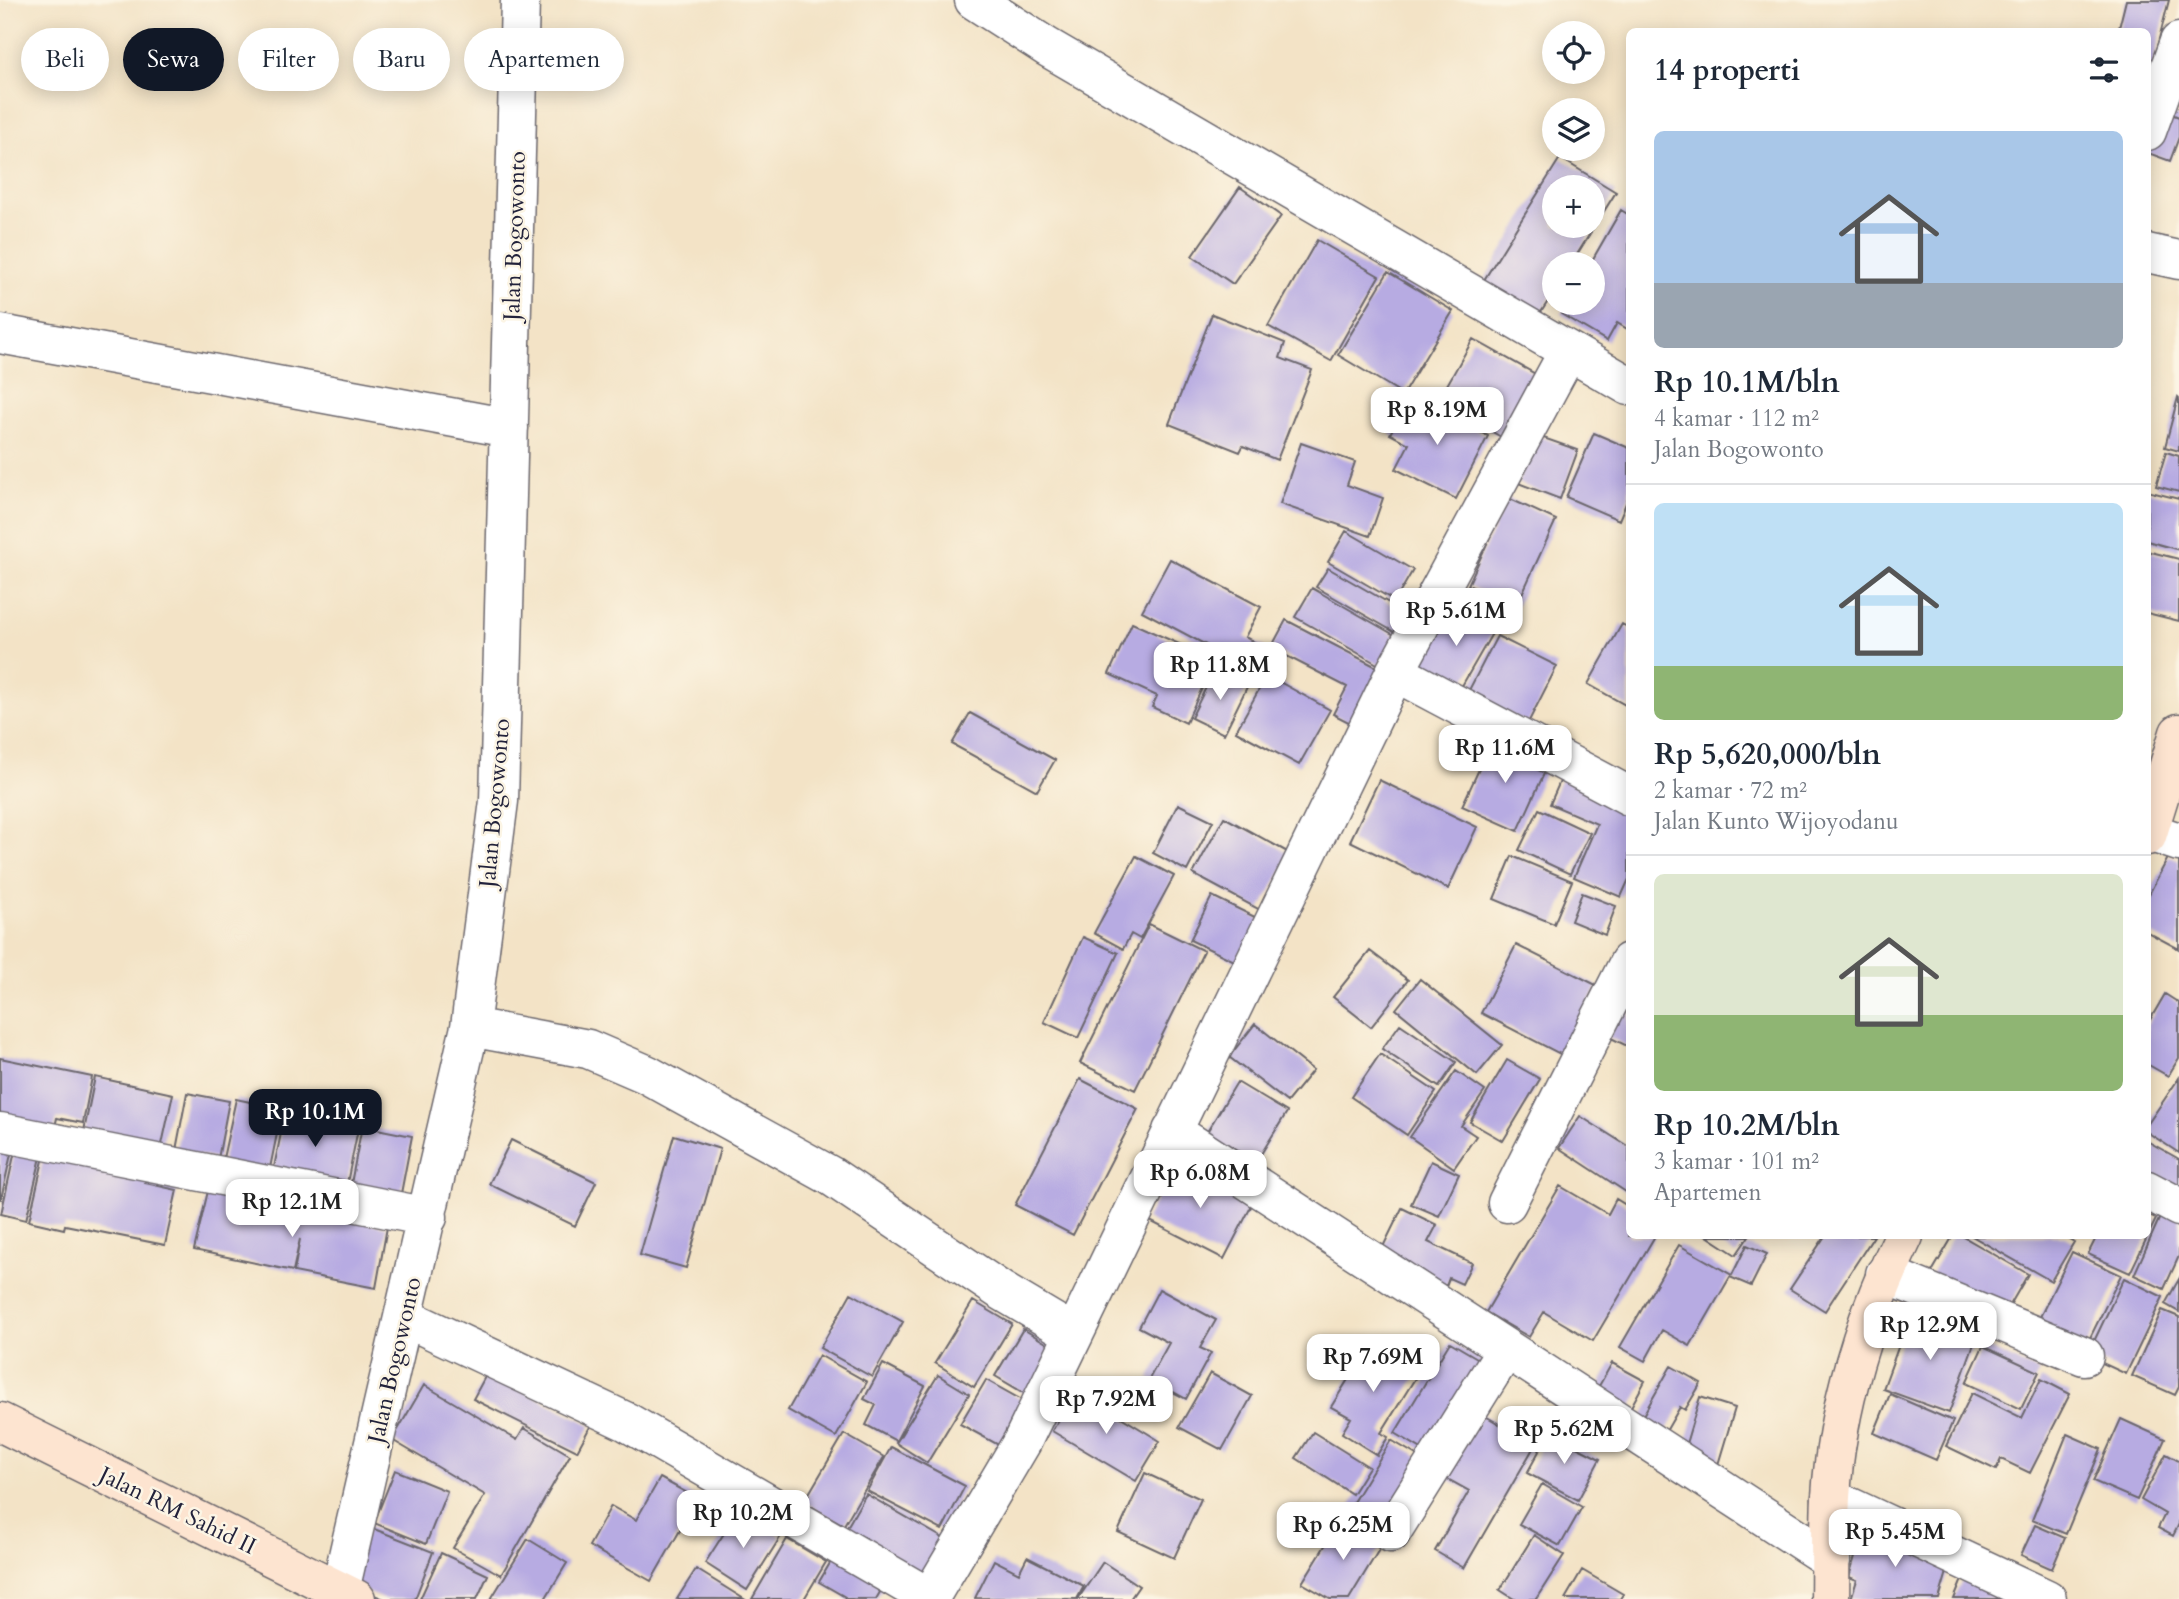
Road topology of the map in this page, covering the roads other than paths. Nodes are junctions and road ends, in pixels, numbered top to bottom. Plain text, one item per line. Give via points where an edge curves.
1 (520, 0) edge
2 (974, 0) edge
3 (2179, 42) edge
4 (2151, 120) edge
5 (2151, 254) edge
6 (2179, 260) edge
7 (0, 334) edge
8 (1568, 352) junction
9 (1626, 384) edge
10 (509, 428) junction
11 (1395, 672) junction
12 (2179, 733) edge
13 (1626, 794) edge
14 (2159, 837) edge
15 (1626, 968) edge
16 (470, 1027) junction
17 (1172, 1131) junction
18 (0, 1132) edge
19 (2151, 1192) edge
20 (1507, 1203) dead end
21 (2179, 1207) edge
22 (428, 1217) junction
23 (1902, 1239) edge
24 (1885, 1274) junction
25 (404, 1317) junction
26 (1074, 1334) junction
27 (1506, 1349) junction
28 (2084, 1356) dead end
29 (0, 1422) edge
30 (1831, 1498) junction
31 (1391, 1533) dead end
32 (1831, 1560) junction
33 (345, 1596) edge
34 (929, 1598) edge
35 (1830, 1599) edge
36 (2047, 1599) edge

1 - 10 street, Jalan Bogowonto
2 - 8 street
3 - 4 street
5 - 6 street
7 - 10 street
8 - 9 street
8 - 11 street
10 - 16 street, Jalan Bogowonto via 499,800
11 - 13 street
11 - 17 street
12 - 14 street
15 - 20 street
16 - 22 street, Jalan Bogowonto
16 - 26 street via 587,1049 646,1074 831,1176
17 - 26 street
17 - 27 street
18 - 22 street
19 - 21 street
22 - 25 street, Jalan Bogowonto
23 - 24 street
24 - 28 street
24 - 30 street via 1847,1394
25 - 33 street, Jalan Bogowonto
25 - 34 street via 627,1422
26 - 34 street via 1021,1442
27 - 31 street
27 - 32 street
29 - 33 street, Jalan RM Sahid II
30 - 32 street
30 - 36 street
32 - 35 street

